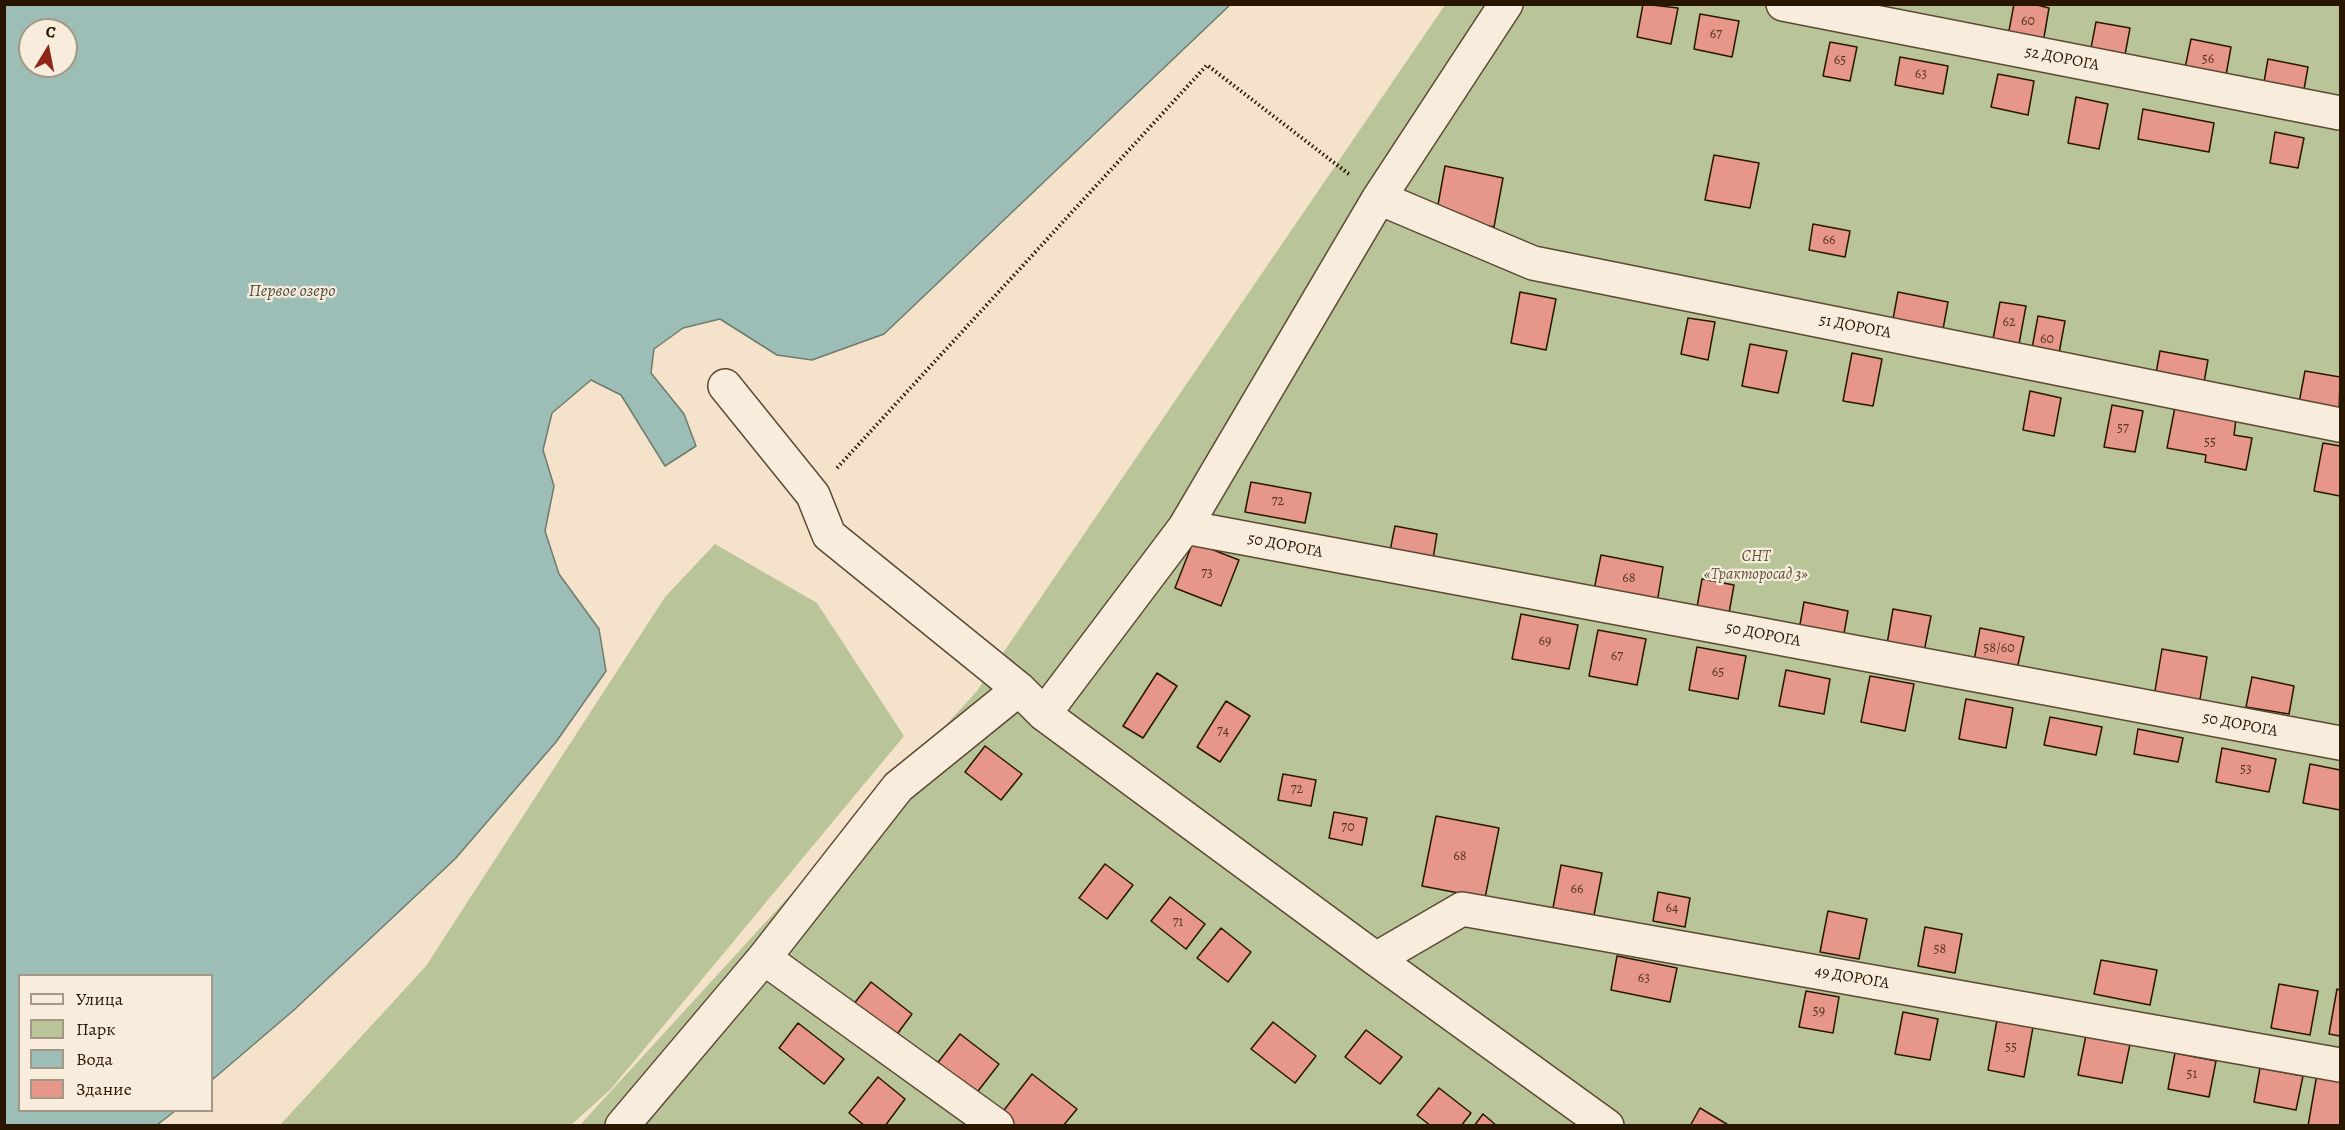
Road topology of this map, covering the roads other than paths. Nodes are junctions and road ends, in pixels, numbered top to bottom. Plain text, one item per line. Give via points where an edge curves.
1 (1506, 4) edge
2 (1783, 4) edge
3 (2340, 113) edge
4 (1379, 198) junction
5 (725, 386) dead end
6 (2340, 425) edge
7 (1185, 527) junction
8 (1019, 689) junction
9 (1044, 714) junction
10 (2340, 744) edge
11 (764, 958) junction
12 (1376, 959) junction
13 (2340, 1065) edge
14 (622, 1125) edge
15 (997, 1125) edge
16 (1607, 1125) edge

1 - 4 street
2 - 3 street, 52 ДОРОГА
4 - 6 street, 51 ДОРОГА via 1533,263
4 - 7 street
5 - 8 street via 813,495 829,535
7 - 9 street
7 - 10 street, 50 ДОРОГА
8 - 9 street
8 - 11 street via 898,787
9 - 12 street
11 - 14 street
11 - 15 street
12 - 13 street, 49 ДОРОГА via 1462,909
12 - 16 street

